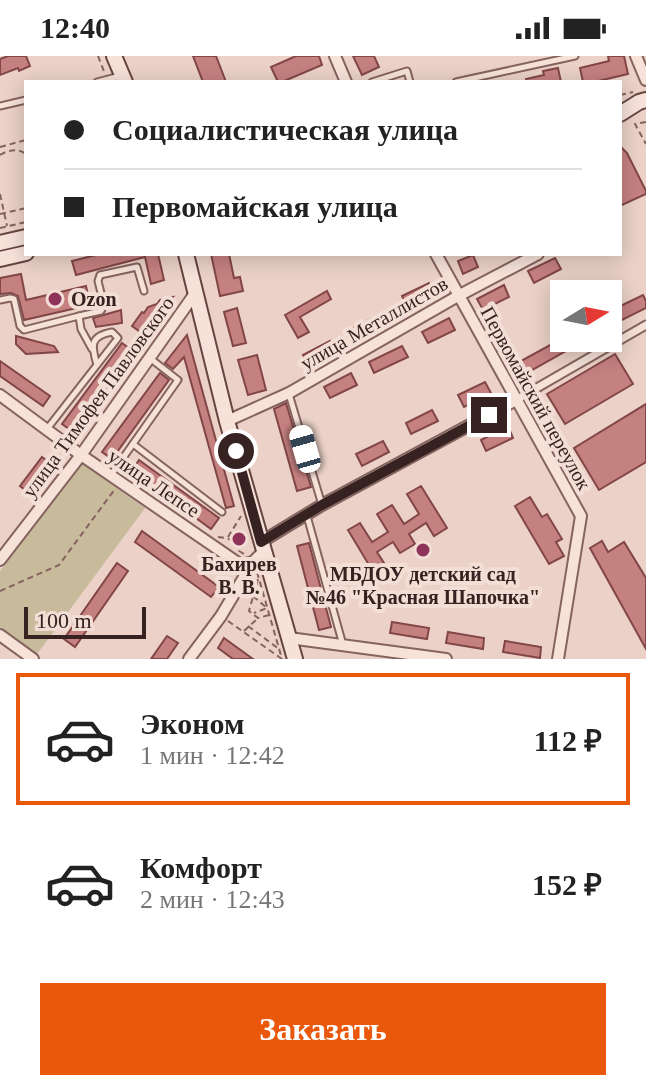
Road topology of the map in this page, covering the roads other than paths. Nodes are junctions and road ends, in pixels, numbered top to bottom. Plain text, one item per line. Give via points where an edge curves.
1 (114, 56) edge
2 (335, 56) edge
3 (575, 56) edge
4 (636, 56) edge
5 (118, 79) edge
6 (345, 80) edge
7 (378, 80) edge
8 (409, 80) edge
9 (465, 80) edge
10 (646, 80) edge
11 (24, 100) edge
12 (0, 106) edge
13 (24, 237) edge
14 (0, 243) edge
15 (24, 253) edge
16 (187, 256) edge
17 (437, 256) edge
18 (534, 256) edge
19 (0, 259) edge
20 (144, 291) dead end
21 (196, 292) junction
22 (458, 296) junction
23 (0, 300) edge
24 (79, 316) junction
25 (646, 325) edge
26 (92, 350) junction
27 (150, 358) junction
28 (97, 365) junction
29 (289, 393) junction
30 (0, 395) edge
31 (516, 400) junction
32 (227, 421) junction
33 (47, 429) junction
34 (133, 444) junction
35 (81, 455) junction
36 (115, 479) junction
37 (322, 505) junction
38 (222, 512) dead end
39 (307, 515) junction
40 (259, 552) junction
41 (0, 560) edge
42 (0, 635) edge
43 (284, 643) junction
44 (343, 645) junction
45 (33, 659) edge
46 (189, 659) edge
47 (295, 659) edge
48 (446, 659) edge
49 (558, 659) edge

1 - 5 main road
2 - 6 street
3 - 9 lane
4 - 10 street
7 - 8 lane via 407,71
11 - 12 lane
13 - 14 main road
15 - 19 main road
16 - 21 main road
17 - 22 street, Первомайский переулок
18 - 22 street, улица Металлистов
20 - 24 lane via 137,267 100,275 101,311
21 - 27 street, улица Тимофея Павловского
21 - 32 main road
22 - 29 street, улица Металлистов
22 - 31 street, Первомайский переулок
23 - 24 lane via 14,299 24,330
24 - 26 lane
25 - 31 street
26 - 28 lane
26 - 28 lane via 97,336 112,332 118,338
27 - 34 lane via 178,380
27 - 35 street, улица Тимофея Павловского
28 - 33 lane
29 - 32 street, улица Металлистов
29 - 37 lane
30 - 33 street, улица Лепсе
31 - 37 street
31 - 49 street, Первомайский переулок via 581,516
32 - 40 main road
33 - 35 street, улица Лепсе
34 - 36 lane
34 - 38 lane
35 - 36 street, улица Лепсе
35 - 41 street, улица Тимофея Павловского
36 - 40 street, улица Лепсе via 241,565
37 - 39 street
39 - 40 street
39 - 44 lane
40 - 43 main road
40 - 46 street
42 - 45 street
43 - 44 street
43 - 47 main road
44 - 48 street

